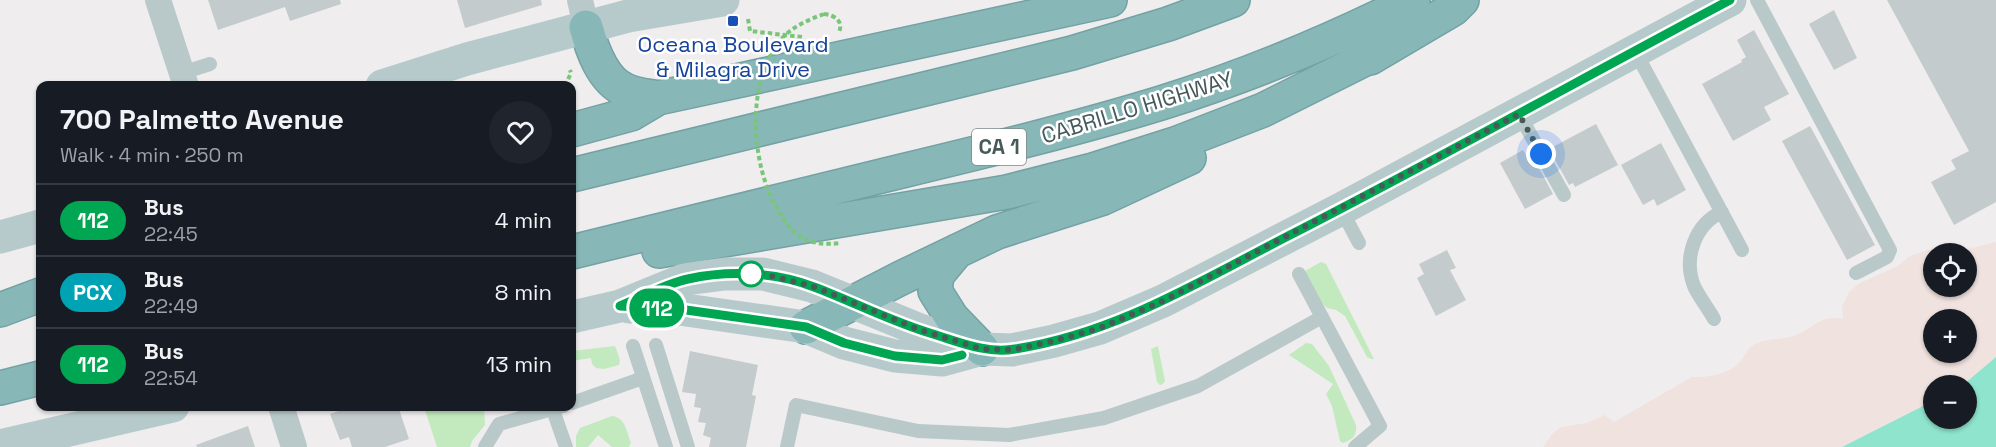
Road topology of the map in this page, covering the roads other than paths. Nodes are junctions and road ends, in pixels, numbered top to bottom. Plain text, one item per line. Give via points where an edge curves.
1 (158, 0) edge
2 (1110, 0) edge
3 (1233, 0) edge
4 (1413, 0) edge
5 (1462, 0) edge
6 (1730, 0) edge
7 (1757, 0) edge
8 (686, 3) edge
9 (736, 10) edge
10 (583, 13) edge
11 (1389, 47) junction
12 (1635, 51) junction
13 (210, 64) dead end
14 (184, 79) edge
15 (398, 81) edge
16 (658, 98) junction
17 (1519, 114) junction
18 (576, 128) edge
19 (576, 174) edge
20 (1564, 195) dead end
21 (1341, 209) junction
22 (1722, 212) junction
23 (36, 227) edge
24 (0, 237) edge
25 (1359, 243) dead end
26 (1742, 250) dead end
27 (576, 251) edge
28 (957, 251) junction
29 (576, 264) edge
30 (1857, 273) dead end
31 (1299, 274) dead end
32 (36, 296) edge
33 (36, 303) edge
34 (854, 304) junction
35 (620, 306) junction
36 (0, 310) edge
37 (576, 316) edge
38 (1322, 317) junction
39 (1714, 319) dead end
40 (806, 327) junction
41 (656, 345) dead end
42 (633, 346) dead end
43 (982, 349) junction
44 (643, 378) junction
45 (36, 379) edge
46 (0, 388) edge
47 (576, 402) edge
48 (151, 411) edge
49 (283, 411) edge
50 (547, 411) edge
51 (559, 411) edge
52 (0, 446) edge
53 (294, 447) edge
54 (485, 447) edge
55 (566, 447) edge
56 (666, 447) edge
57 (688, 447) edge
58 (787, 447) edge
59 (1355, 447) edge

1 - 14 street
2 - 16 highway
3 - 19 highway via 1072,53
4 - 27 highway, CABRILLO HIGHWAY / CA 1 via 1257,69 1134,111
5 - 11 highway
6 - 12 street
7 - 30 lane via 1890,250 1887,257
8 - 9 street
8 - 10 street via 628,16
10 - 15 street via 467,59
10 - 16 highway via 598,60 615,84 626,91
11 - 28 highway via 1190,158 1103,198 997,232
11 - 29 highway via 1263,110 1093,171 1007,192
12 - 17 street
12 - 22 lane
13 - 14 lane
16 - 18 highway via 631,114
17 - 20 lane
17 - 21 street
21 - 25 lane
21 - 43 street via 1163,301 1100,328 1012,350
22 - 26 lane
22 - 39 lane via 1697,232 1692,250 1694,285
23 - 24 street
28 - 34 highway
28 - 43 highway via 937,275 935,291 952,318
31 - 38 lane
32 - 36 highway
33 - 36 highway
34 - 35 street via 812,286 763,274 725,274 686,279
34 - 40 highway
34 - 43 street
35 - 37 street
35 - 40 street via 703,312
38 - 58 lane via 1198,386 1104,418 1009,435 918,431 796,405
38 - 59 lane via 1380,426
40 - 43 street via 844,343 895,356 942,360
41 - 57 lane
42 - 44 lane
44 - 47 lane
44 - 56 lane
45 - 46 highway
48 - 52 street
49 - 53 street
50 - 54 lane via 499,424
51 - 55 lane

